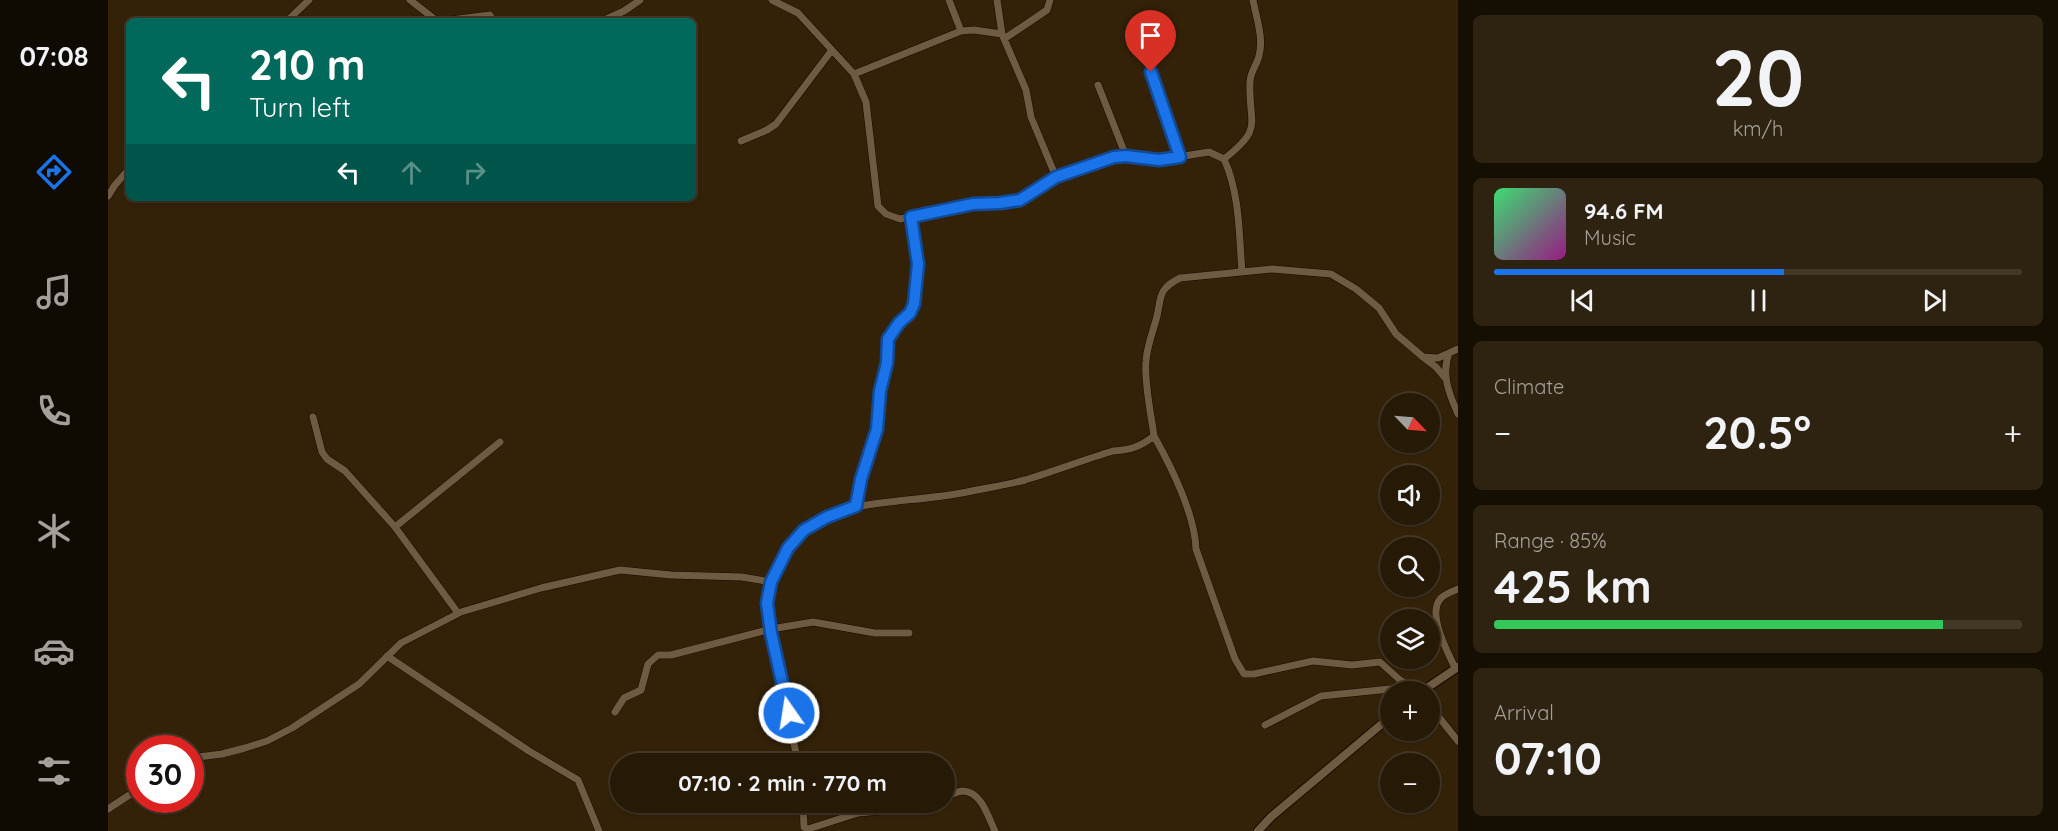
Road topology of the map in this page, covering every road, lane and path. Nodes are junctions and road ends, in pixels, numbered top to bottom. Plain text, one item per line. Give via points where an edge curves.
1 (309, 0) edge
2 (411, 0) edge
3 (640, 0) edge
4 (772, 0) edge
5 (950, 0) edge
6 (997, 0) edge
7 (1050, 0) edge
8 (1253, 0) edge
9 (290, 18) edge
10 (432, 18) edge
11 (466, 18) edge
12 (492, 18) edge
13 (609, 18) edge
14 (1136, 30) dead end
15 (961, 31) junction
16 (1003, 37) junction
17 (832, 50) junction
18 (854, 74) junction
19 (1098, 85) dead end
20 (741, 141) dead end
21 (1126, 156) junction
22 (1180, 157) junction
23 (1224, 159) junction
24 (126, 172) edge
25 (1056, 177) junction
26 (108, 196) edge
27 (911, 217) junction
28 (1242, 272) junction
29 (1458, 349) edge
30 (1449, 352) junction
31 (1423, 357) junction
32 (1446, 379) junction
33 (1458, 414) edge
34 (313, 417) dead end
35 (1154, 436) junction
36 (500, 442) dead end
37 (856, 506) junction
38 (395, 527) junction
39 (771, 582) junction
40 (1458, 589) edge
41 (458, 613) junction
42 (771, 629) junction
43 (909, 633) dead end
44 (387, 656) junction
45 (1456, 667) edge
46 (1402, 681) edge
47 (1436, 681) edge
48 (1380, 688) edge
49 (615, 712) dead end
50 (1440, 718) edge
51 (1265, 725) dead end
52 (1380, 725) edge
53 (1458, 741) edge
54 (796, 753) edge
55 (204, 756) edge
56 (955, 794) edge
57 (126, 797) edge
58 (108, 809) edge
59 (803, 813) edge
60 (858, 813) edge
61 (599, 831) edge
62 (995, 831) edge
63 (1258, 831) edge

1 - 9 street
2 - 10 street
3 - 13 street
4 - 17 street via 798,13
5 - 15 street
6 - 16 street
7 - 16 street via 1047,10
8 - 23 street via 1261,45 1250,82 1252,126 1246,141
11 - 12 street
14 - 22 street
15 - 16 street
15 - 18 street
16 - 25 street via 1026,90 1030,117
17 - 18 street
17 - 20 street via 776,124
18 - 27 street via 866,102 878,206 900,219
19 - 21 street
21 - 22 street via 1159,160
21 - 25 street
22 - 23 street via 1209,152
23 - 28 street via 1238,209
24 - 26 street
25 - 27 street via 1020,200 973,204
27 - 37 street via 918,264 914,304 888,339 877,429
28 - 31 street via 1272,269 1331,274 1379,308 1396,334
28 - 35 street via 1180,278 1160,295 1145,363
29 - 30 street
30 - 31 street via 1438,358
30 - 32 street
31 - 32 street
32 - 33 street
34 - 38 street via 327,459 345,471
35 - 37 street via 1142,446 1113,451 1023,480 960,493
35 - 46 street via 1180,492 1196,535 1196,549 1235,659 1244,674 1313,661 1352,665 1380,662
36 - 38 street
37 - 39 street via 804,530 788,548
38 - 41 street
39 - 41 street via 620,570
39 - 42 street via 767,603
40 - 45 street via 1442,597 1436,613 1442,638
41 - 44 street via 401,643
42 - 43 street via 813,622 875,633
42 - 49 street via 657,656 648,664 641,690 624,698
42 - 54 street
44 - 55 street via 359,684 292,728 245,748
44 - 61 street via 529,752 578,780
45 - 47 street
48 - 51 street via 1321,696
50 - 53 street
52 - 63 street
56 - 62 street via 962,791 980,800
57 - 58 street
59 - 60 street via 804,827 808,829

